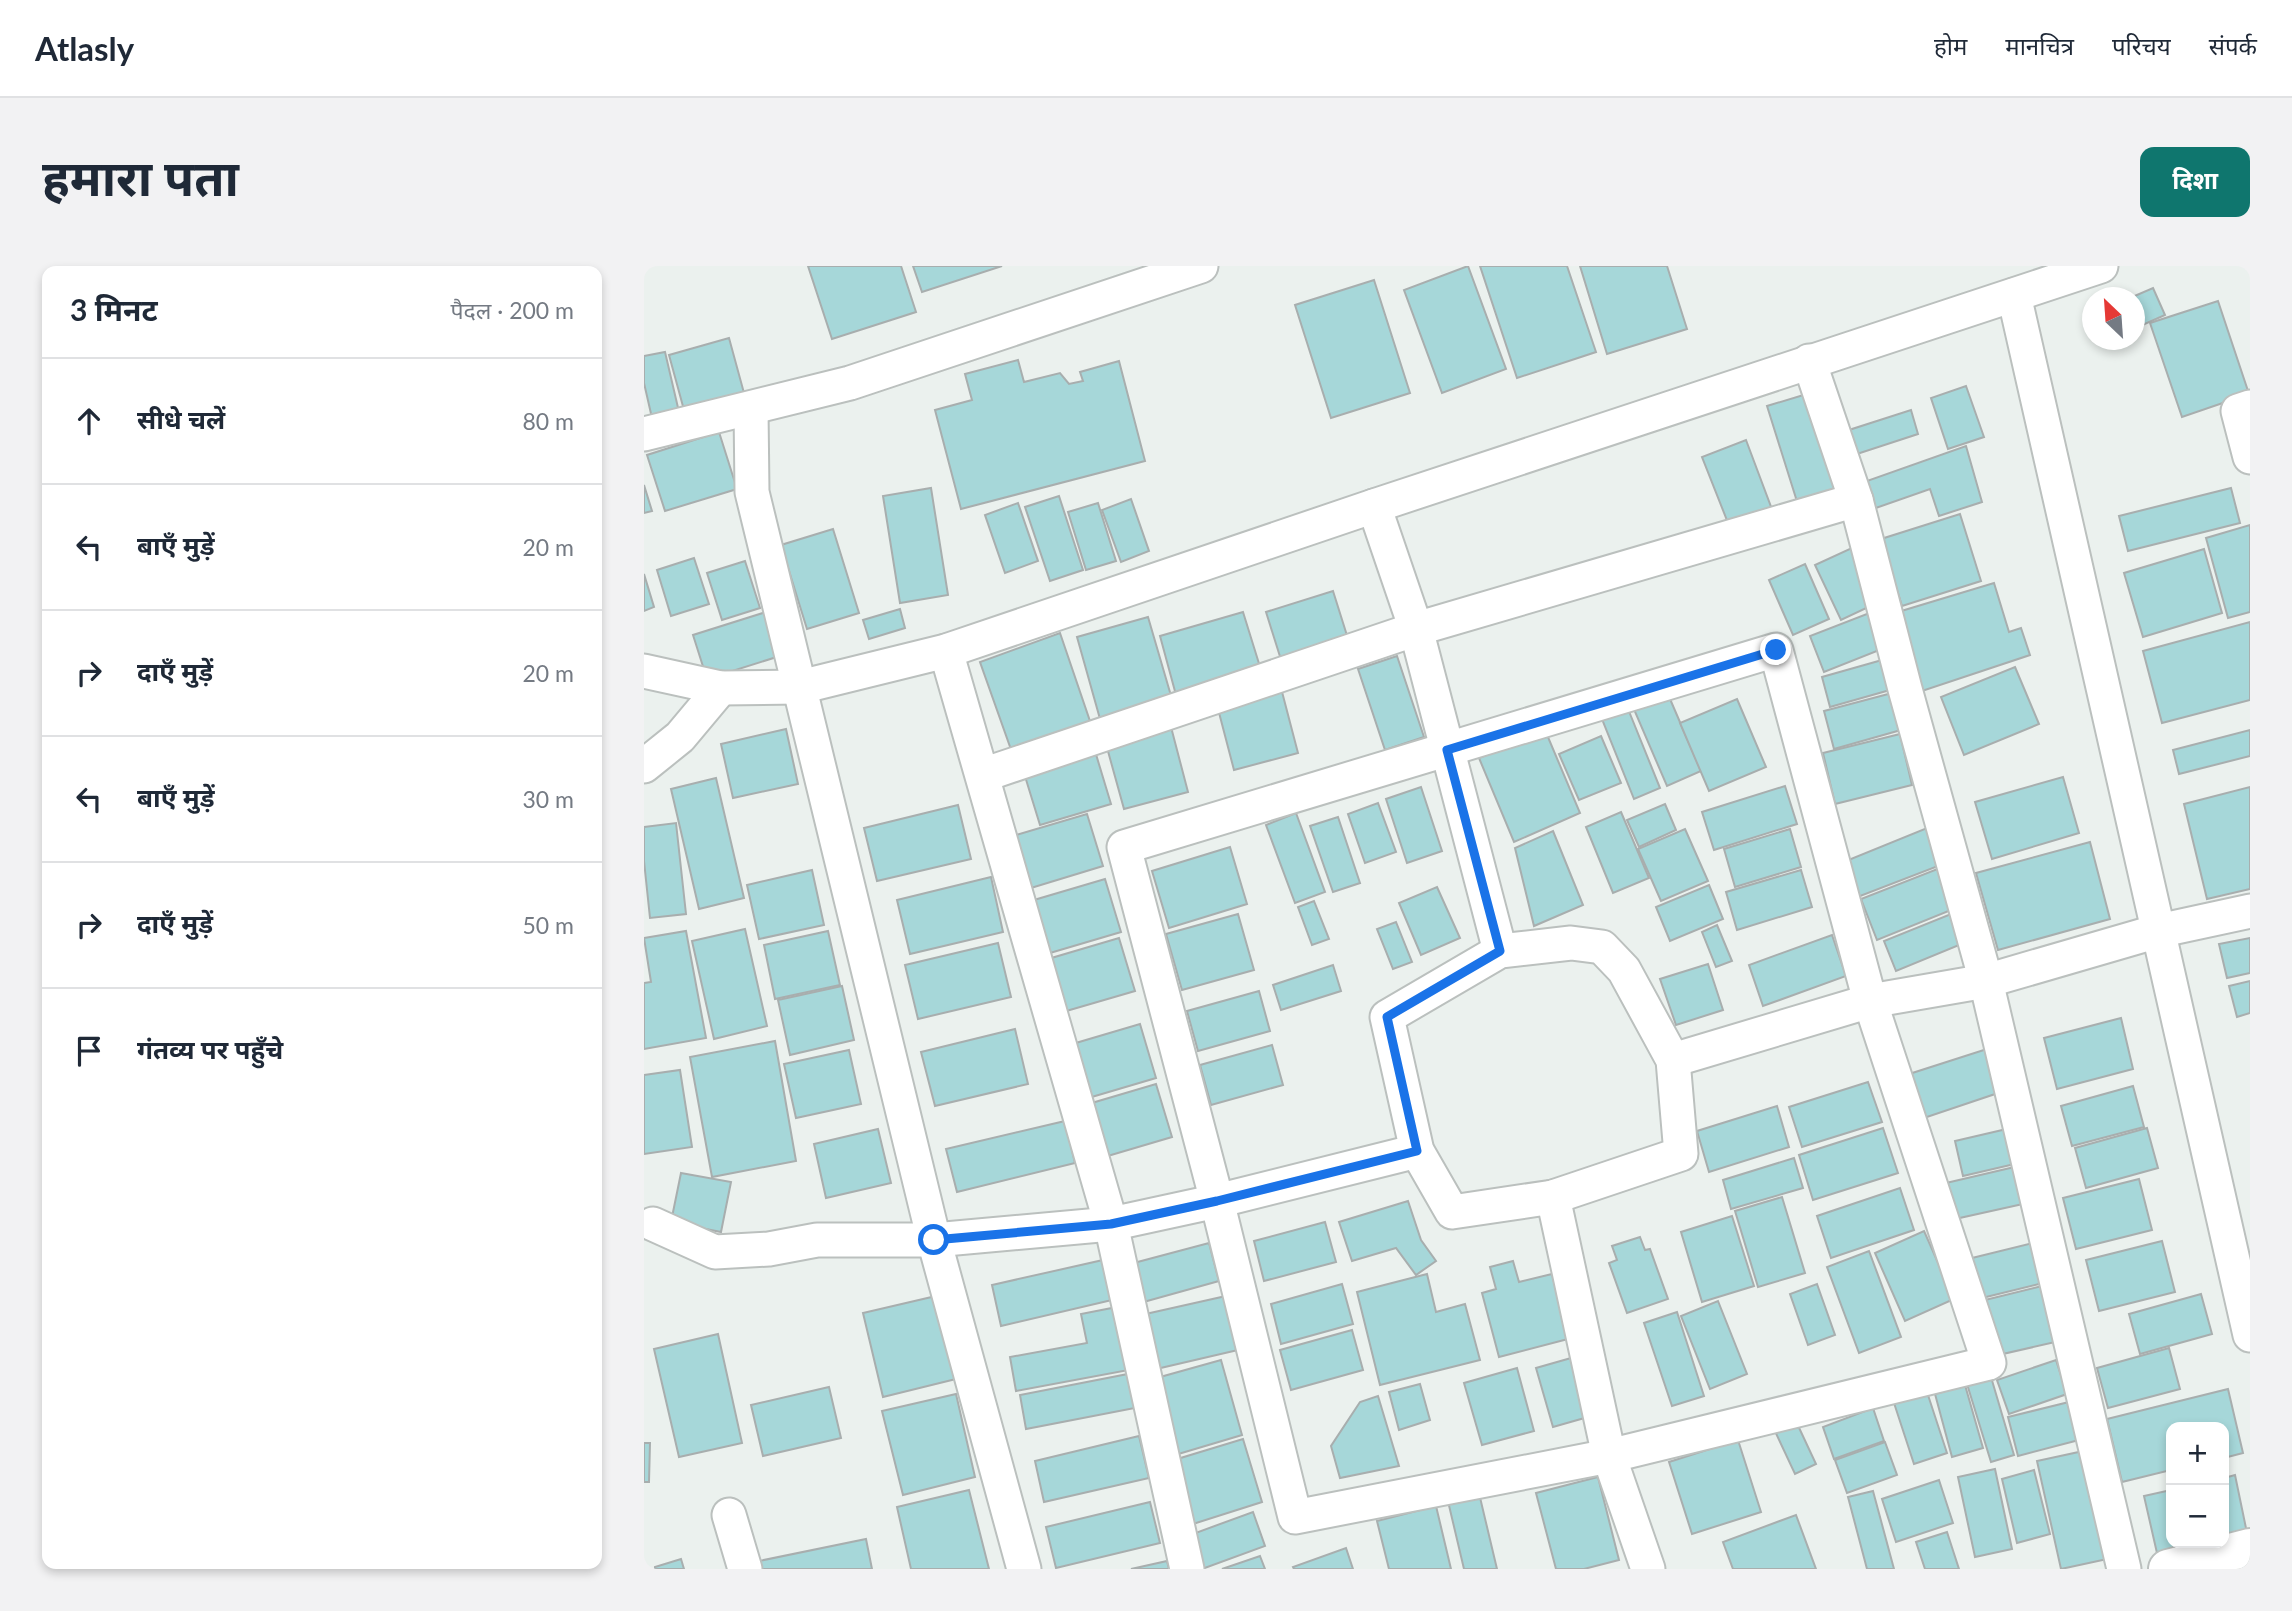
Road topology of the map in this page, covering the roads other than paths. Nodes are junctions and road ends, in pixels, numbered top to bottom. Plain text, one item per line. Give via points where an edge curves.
1 (1201, 266) edge
2 (2101, 266) edge
3 (2014, 295) junction
4 (1809, 361) junction
5 (2250, 407) edge
6 (751, 409) junction
7 (644, 434) edge
8 (2250, 457) edge
9 (1856, 500) junction
10 (1374, 506) junction
11 (1416, 629) junction
12 (946, 651) junction
13 (644, 671) edge
14 (800, 687) junction
15 (721, 688) junction
16 (1447, 750) junction
17 (644, 766) edge
18 (983, 775) junction
19 (2250, 911) edge
20 (2158, 931) junction
21 (1500, 951) junction
22 (1986, 981) junction
23 (1870, 1001) junction
24 (1673, 1060) junction
25 (1417, 1151) junction
26 (1553, 1197) junction
27 (1217, 1201) junction
28 (653, 1224) dead end
29 (1111, 1224) junction
30 (934, 1240) junction
31 (2250, 1335) edge
32 (1609, 1456) junction
33 (729, 1515) dead end
34 (2250, 1548) edge
35 (745, 1569) edge
36 (1024, 1569) edge
37 (1187, 1569) edge
38 (1648, 1569) edge
39 (2124, 1569) edge
40 (2168, 1569) edge

1 - 6 street via 850,383
2 - 3 street
3 - 4 street
3 - 20 street
4 - 9 street
4 - 10 street
5 - 8 street via 2238,411
6 - 7 street
6 - 14 street via 751,492
9 - 11 street
9 - 22 street
10 - 11 street
10 - 12 street
11 - 16 street
11 - 18 street
12 - 14 street
12 - 18 street
13 - 15 street
14 - 15 street
14 - 30 street
15 - 17 street via 680,737
16 - 21 street
16 - 23 street via 1776,650
16 - 27 street via 1124,848
18 - 29 street
19 - 20 street
20 - 22 street
20 - 31 street
21 - 24 street via 1571,943 1602,947 1624,970
21 - 25 street via 1387,1017
22 - 23 street
22 - 39 street
23 - 24 street
23 - 32 street via 1989,1363
24 - 26 street via 1681,1154
25 - 26 street via 1451,1212
25 - 27 street
26 - 32 street
27 - 29 street
27 - 32 street via 1295,1517
28 - 30 street via 715,1252 817,1240
29 - 30 street
29 - 37 street
30 - 36 street
32 - 38 street
33 - 35 street
34 - 40 street

